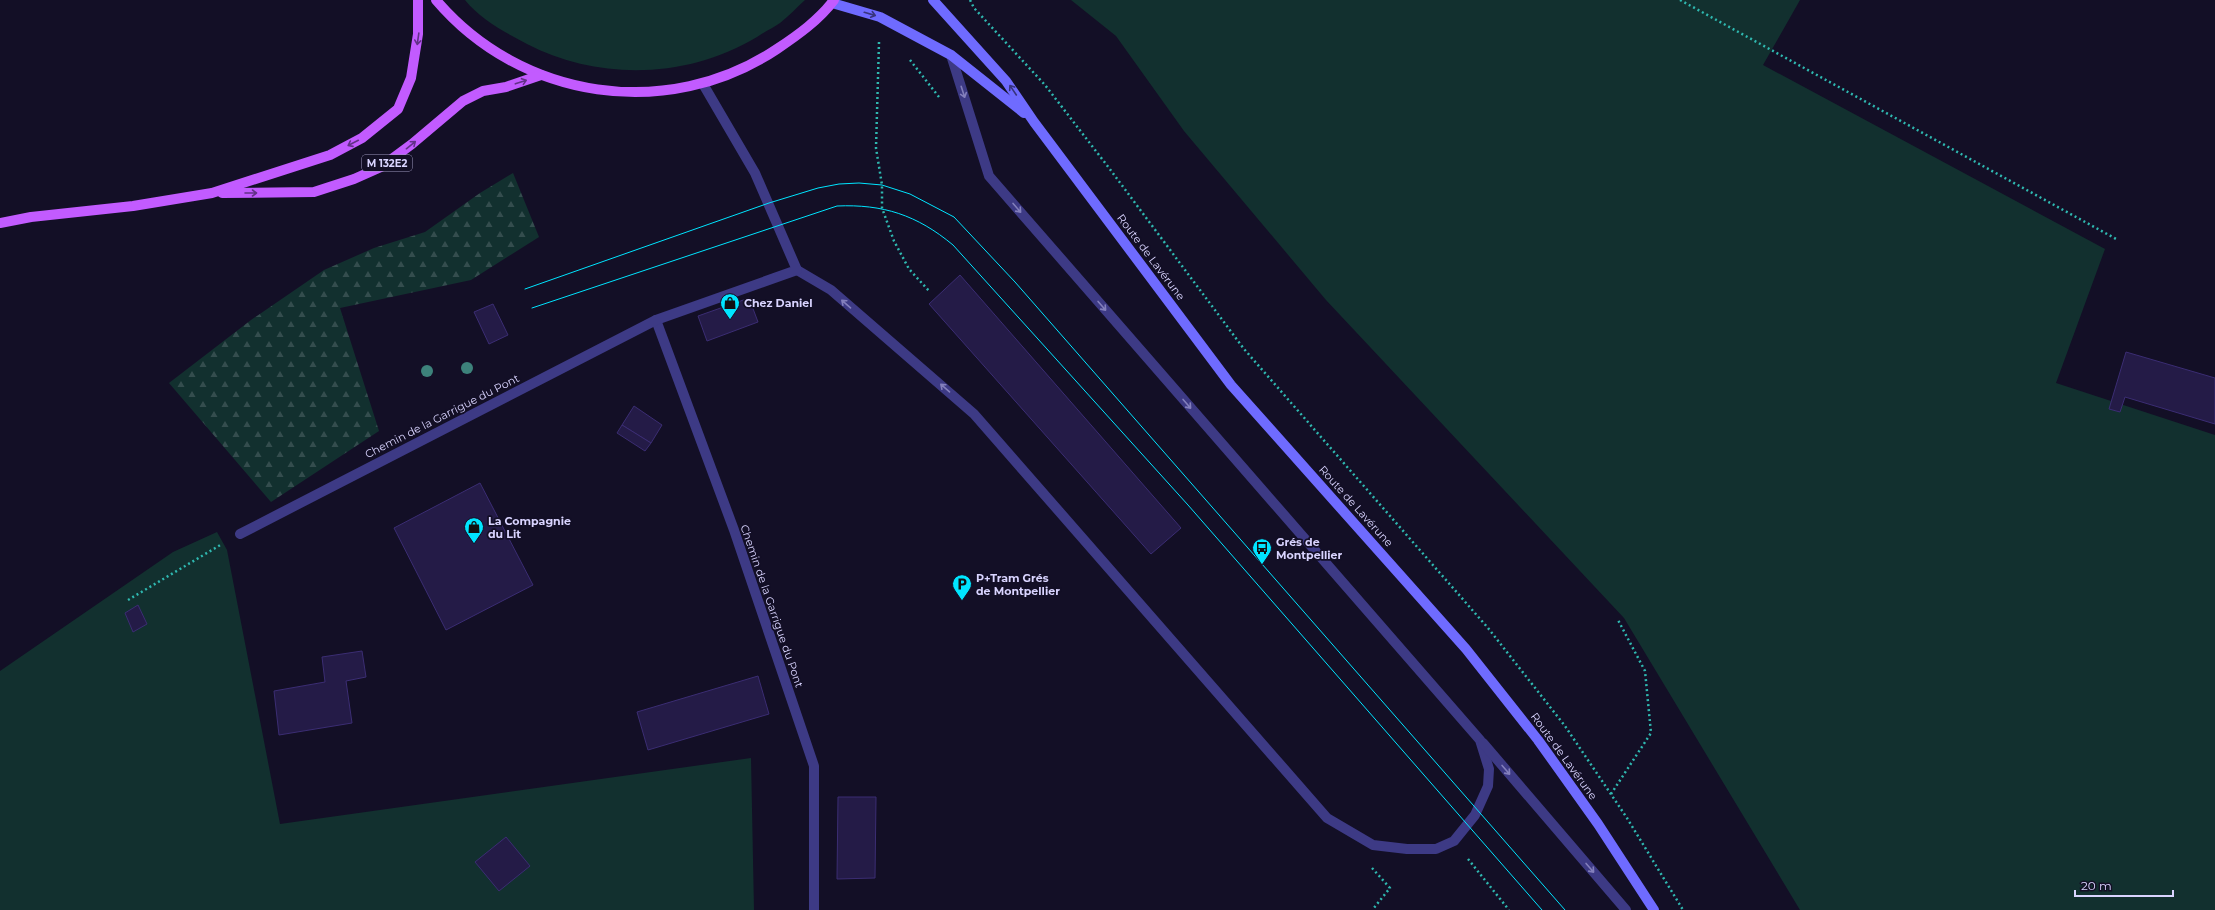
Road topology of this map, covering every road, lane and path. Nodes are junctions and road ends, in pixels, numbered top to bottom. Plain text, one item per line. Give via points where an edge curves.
1 (418, 0) edge
2 (436, 0) edge
3 (933, 0) edge
4 (970, 0) edge
5 (1680, 0) edge
6 (833, 1) edge
7 (880, 17) junction
8 (951, 55) junction
9 (541, 75) junction
10 (703, 84) junction
11 (1034, 122) junction
12 (212, 193) junction
13 (0, 223) edge
14 (2118, 240) dead end
15 (796, 270) junction
16 (930, 292) dead end
17 (656, 320) junction
18 (240, 534) joint
19 (128, 600) dead end
20 (1618, 620) dead end
21 (1480, 740) junction
22 (1611, 794) junction
23 (1454, 841) junction
24 (814, 910) edge
25 (1508, 910) edge
26 (1626, 910) edge
27 (1654, 910) edge
28 (1683, 910) edge

1 -> 12 main road, M 132E2 via 418,34 411,78 398,109 362,138 330,154
2 - 9 main road via 452,18 494,51
11 -> 3 main road, Route de Lavérune via 1006,81
4 - 22 path via 974,8 1054,96 1244,349 1488,628 1565,726
5 - 14 path
6 -> 7 main road, Route de Lavérune
6 - 10 main road via 804,32 756,63
7 - 8 main road, Route de Lavérune
7 - 16 path via 876,148 882,185 882,208 905,262
8 - 11 main road, Route de Lavérune
8 -> 21 street via 989,176
9 - 10 main road via 586,88 633,93 668,91
12 -> 9 main road, M 132E2 via 314,192 354,179 381,167 463,101 483,91
10 - 15 street via 755,173
11 - 27 main road, Route de Lavérune via 1231,385 1481,667 1538,740 1598,824
12 - 13 main road, M 132E2
15 - 17 street, Chemin de la Garrigue du Pont
23 -> 15 street via 1436,849 1373,845 1327,818 974,414 831,290
17 - 18 street, Chemin de la Garrigue du Pont
17 - 24 street, Chemin de la Garrigue du Pont via 734,530 814,766
18 - 19 path
20 - 22 path via 1645,671 1651,734
21 - 23 street via 1489,769 1488,786 1475,815
21 -> 26 street
22 - 28 path
23 - 25 path

